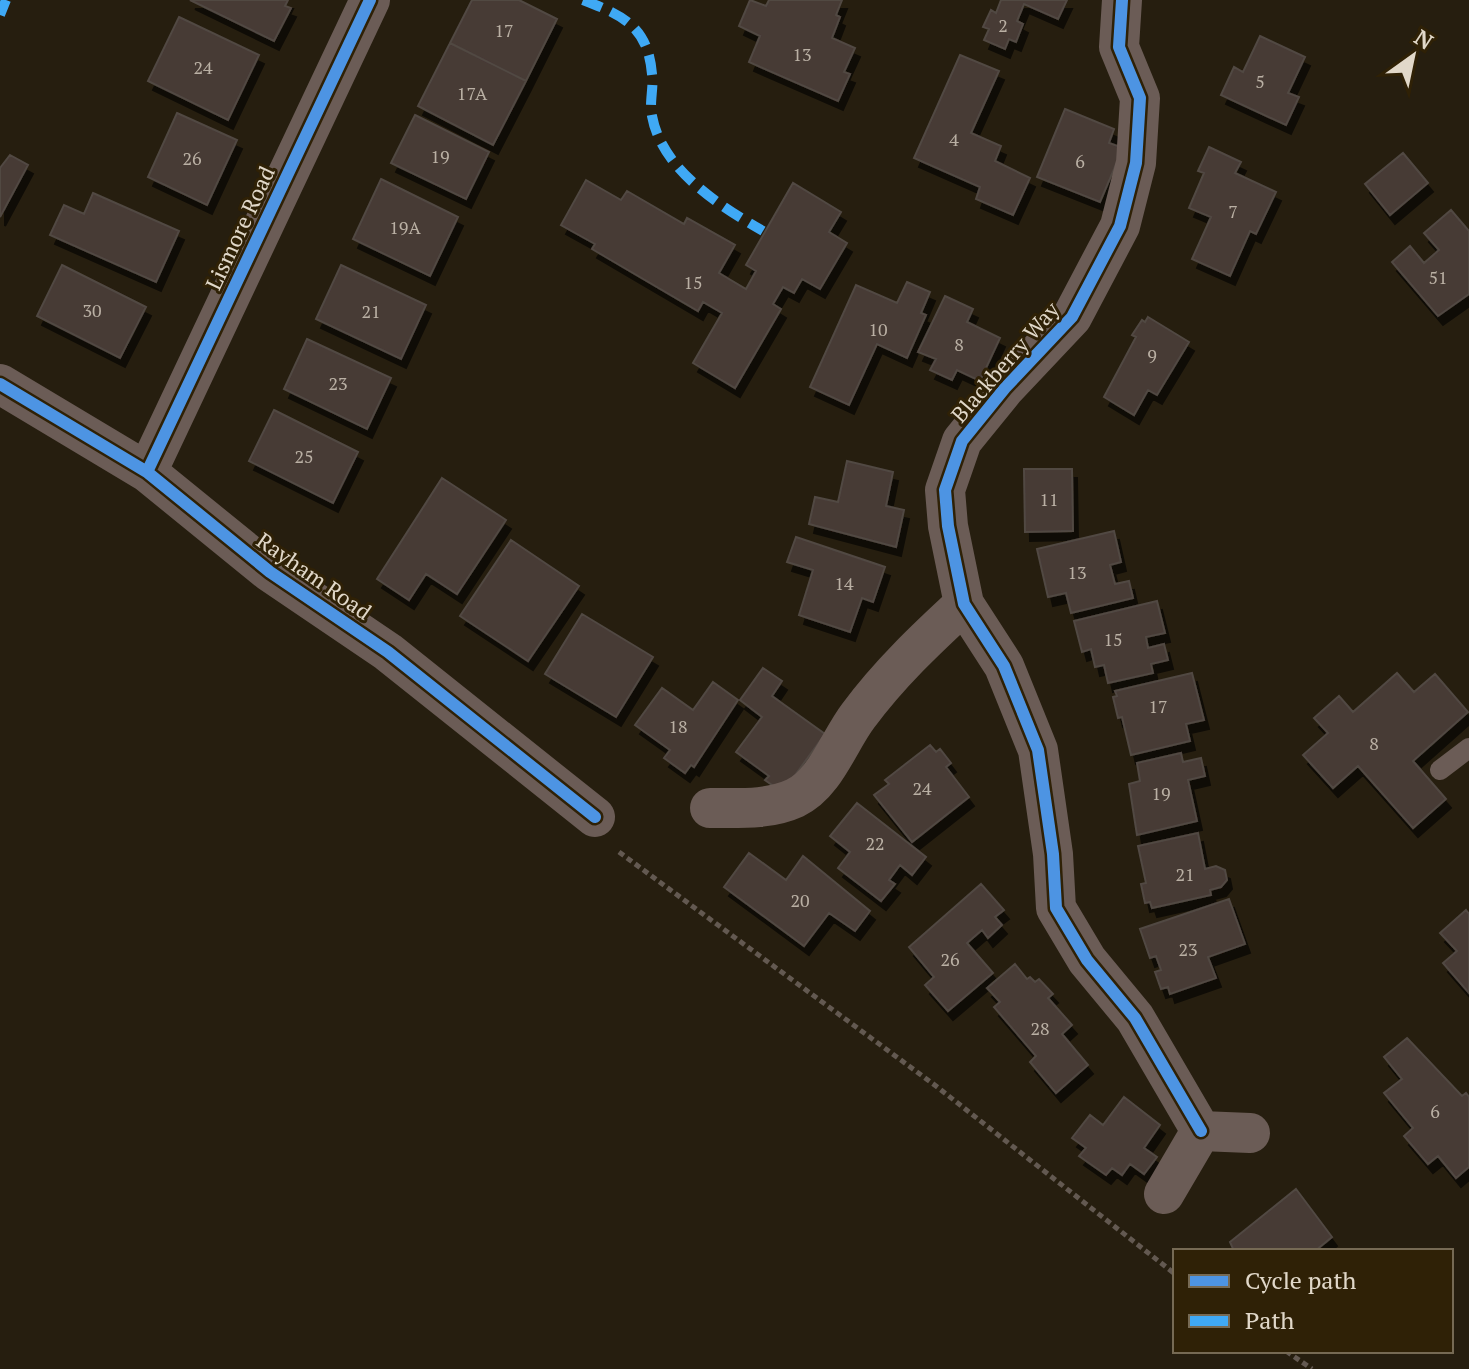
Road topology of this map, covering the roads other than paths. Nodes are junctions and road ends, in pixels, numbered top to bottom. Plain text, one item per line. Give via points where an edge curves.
1 (370, 0) edge
2 (1122, 0) edge
3 (0, 384) edge
4 (147, 472) junction
5 (964, 604) junction
6 (1469, 748) edge
7 (1440, 770) dead end
8 (710, 808) dead end
9 (595, 817) dead end
10 (1201, 1131) junction
11 (1250, 1133) dead end
12 (1164, 1194) dead end

1 - 4 street, Lismore Road
2 - 5 street, Blackberry Way via 1119,47 1140,98 1136,163 1120,226 1072,317 962,441 945,490
3 - 4 street, Rayham Road
4 - 9 street, Rayham Road via 270,572 388,652
5 - 8 street via 913,651 798,797 766,807
5 - 10 street, Blackberry Way via 1004,666 1038,750 1056,908 1087,960 1135,1018
6 - 7 lane
10 - 11 street
10 - 12 street

